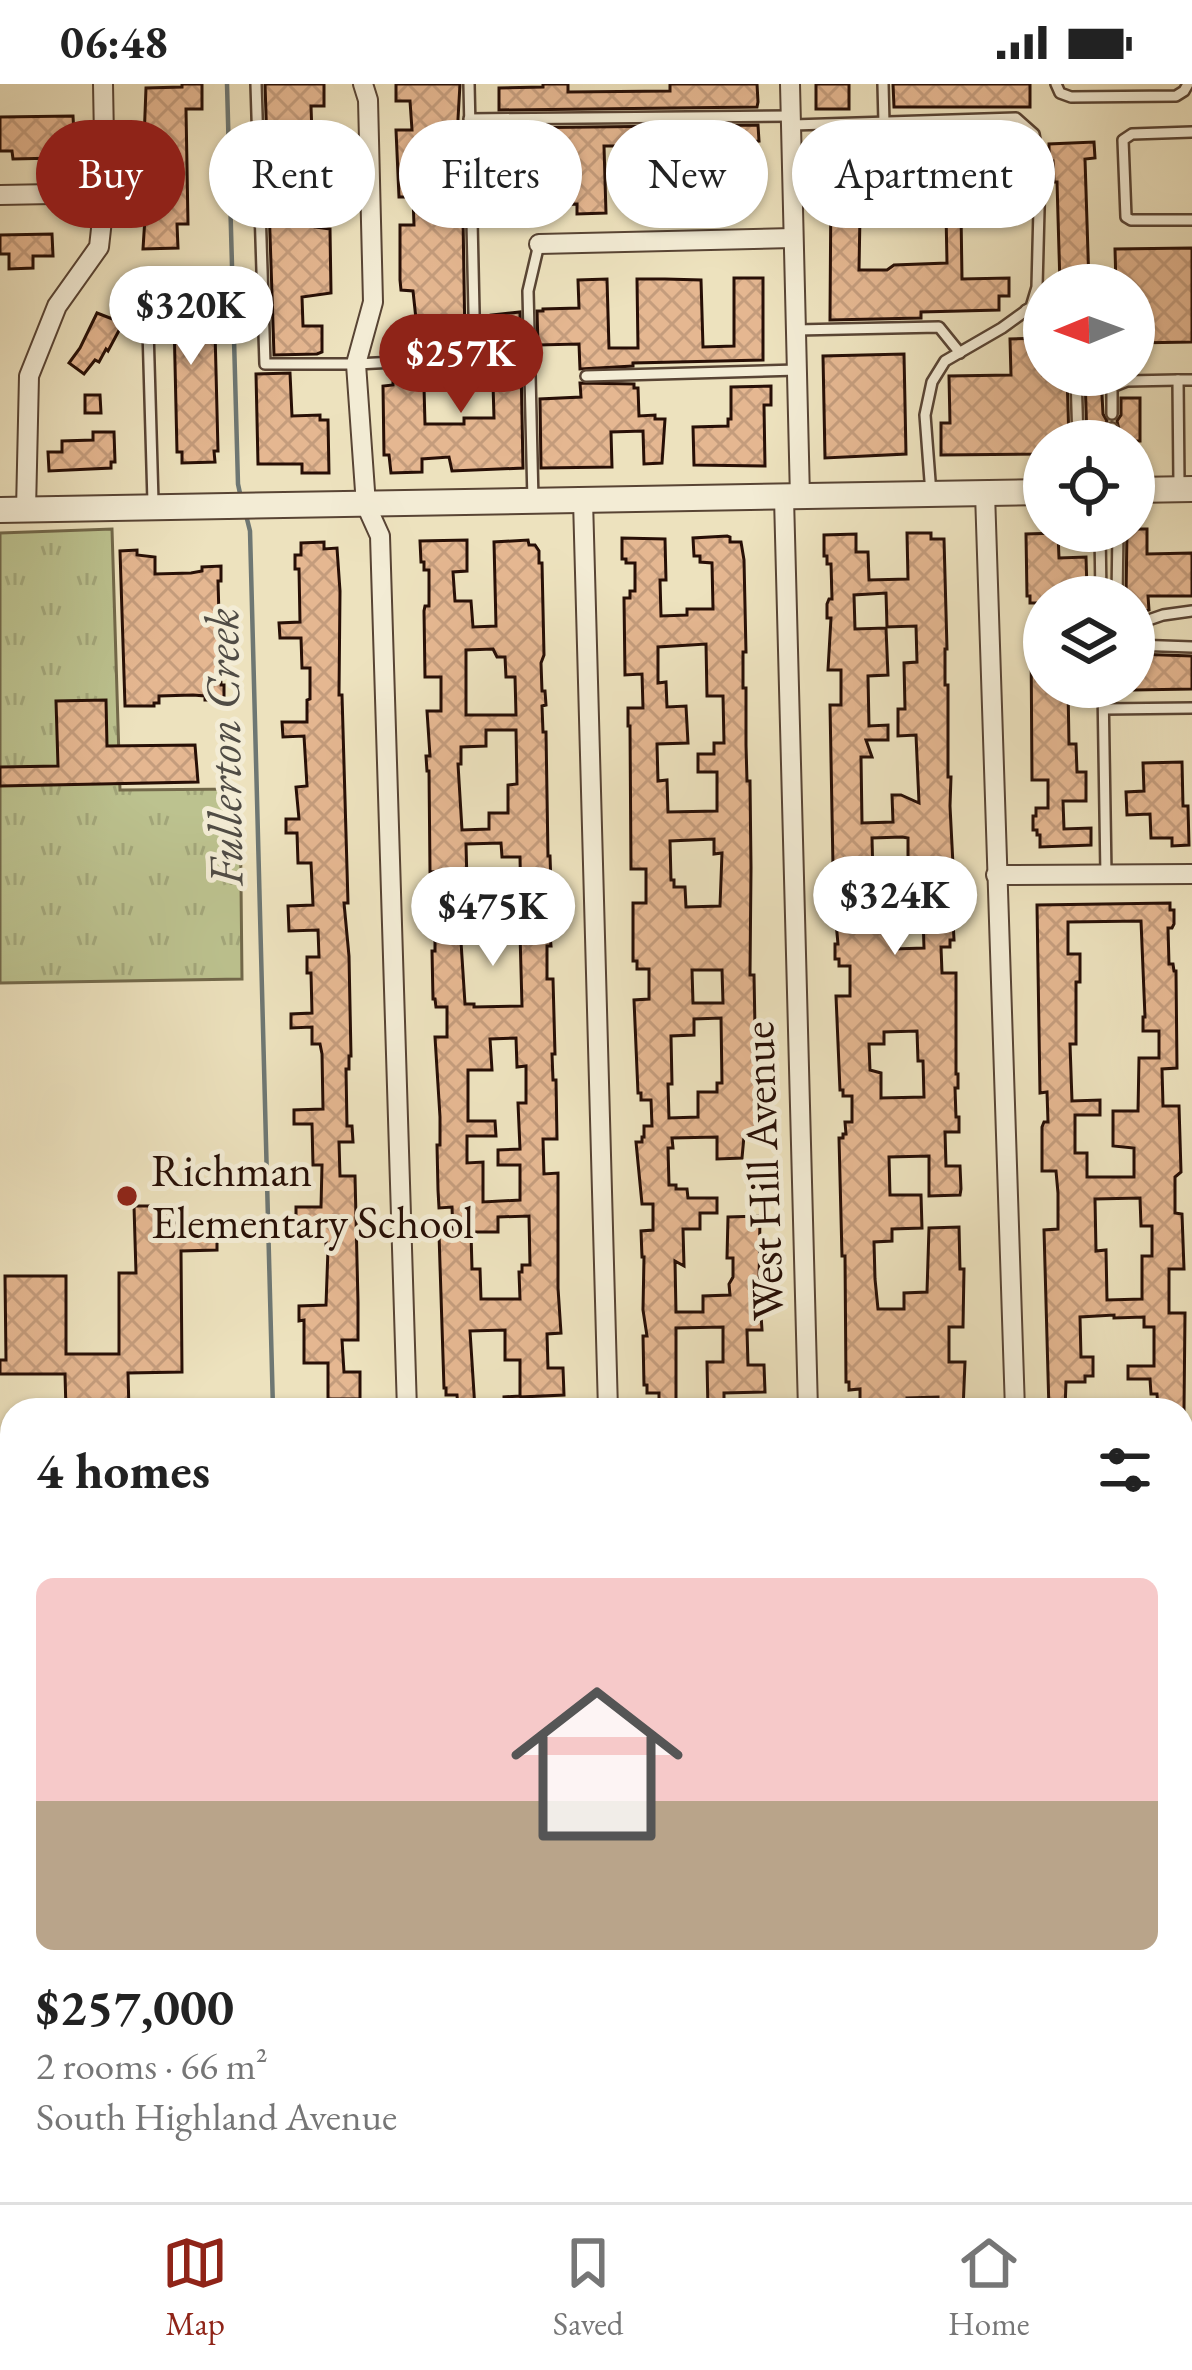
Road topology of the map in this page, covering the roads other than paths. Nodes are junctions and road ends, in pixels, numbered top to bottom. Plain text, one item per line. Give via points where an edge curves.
1 (103, 84) edge
2 (256, 84) edge
3 (363, 84) edge
4 (469, 84) edge
5 (790, 84) edge
6 (883, 84) edge
7 (1056, 84) edge
8 (1188, 84) edge
9 (470, 119) junction
10 (104, 120) edge
11 (791, 120) junction
12 (884, 120) edge
13 (950, 120) edge
14 (1018, 120) edge
15 (1192, 132) edge
16 (36, 194) edge
17 (0, 195) edge
18 (1192, 220) edge
19 (101, 228) edge
20 (1039, 228) edge
21 (794, 238) junction
22 (539, 244) joint
23 (1038, 264) edge
24 (1023, 311) edge
25 (148, 329) dead end
26 (796, 330) junction
27 (960, 352) junction
28 (356, 364) junction
29 (796, 370) junction
30 (586, 376) dead end
31 (1178, 380) junction
32 (1192, 380) edge
33 (1112, 414) dead end
34 (1185, 489) edge
35 (1155, 490) edge
36 (1023, 492) edge
37 (985, 493) junction
38 (931, 494) junction
39 (792, 498) junction
40 (583, 500) junction
41 (533, 501) junction
42 (366, 505) junction
43 (153, 508) junction
44 (13, 510) edge
45 (1192, 611) edge
46 (1155, 619) edge
47 (1155, 646) edge
48 (1192, 647) edge
49 (1192, 708) edge
50 (1104, 710) joint
51 (1192, 874) edge
52 (996, 875) junction
53 (1106, 875) junction
54 (407, 1398) edge
55 (608, 1398) edge
56 (808, 1398) edge
57 (1015, 1398) edge

1 - 10 street
2 - 28 lane via 265,364
3 - 28 street via 373,302
4 - 9 lane
5 - 11 street, West Hill Avenue
6 - 12 lane
7 - 8 lane via 1071,97 1176,95
9 - 11 lane
9 - 28 lane via 475,358
11 - 21 street, West Hill Avenue
13 - 14 lane
15 - 18 lane via 1123,140 1126,218
16 - 17 street
19 - 44 street via 99,247 58,306 29,376
20 - 23 lane
21 - 22 street
21 - 26 street, West Hill Avenue
22 - 41 lane via 528,291
24 - 27 lane
25 - 43 lane
26 - 27 lane via 939,326
26 - 29 street, West Hill Avenue
27 - 38 lane via 932,382 925,415
28 - 42 street
29 - 30 lane
29 - 39 street, West Hill Avenue
31 - 32 lane
31 - 33 lane via 1112,387
31 - 34 lane
34 - 35 street
36 - 37 street
37 - 38 street
37 - 52 street
38 - 39 street
39 - 40 street
39 - 56 street, West Hill Avenue
40 - 41 street
40 - 55 street
41 - 42 street
42 - 43 street
42 - 54 street via 380,536
43 - 44 street
45 - 46 lane
47 - 48 lane
49 - 50 lane
50 - 53 lane
51 - 53 street
52 - 53 street
52 - 57 street

